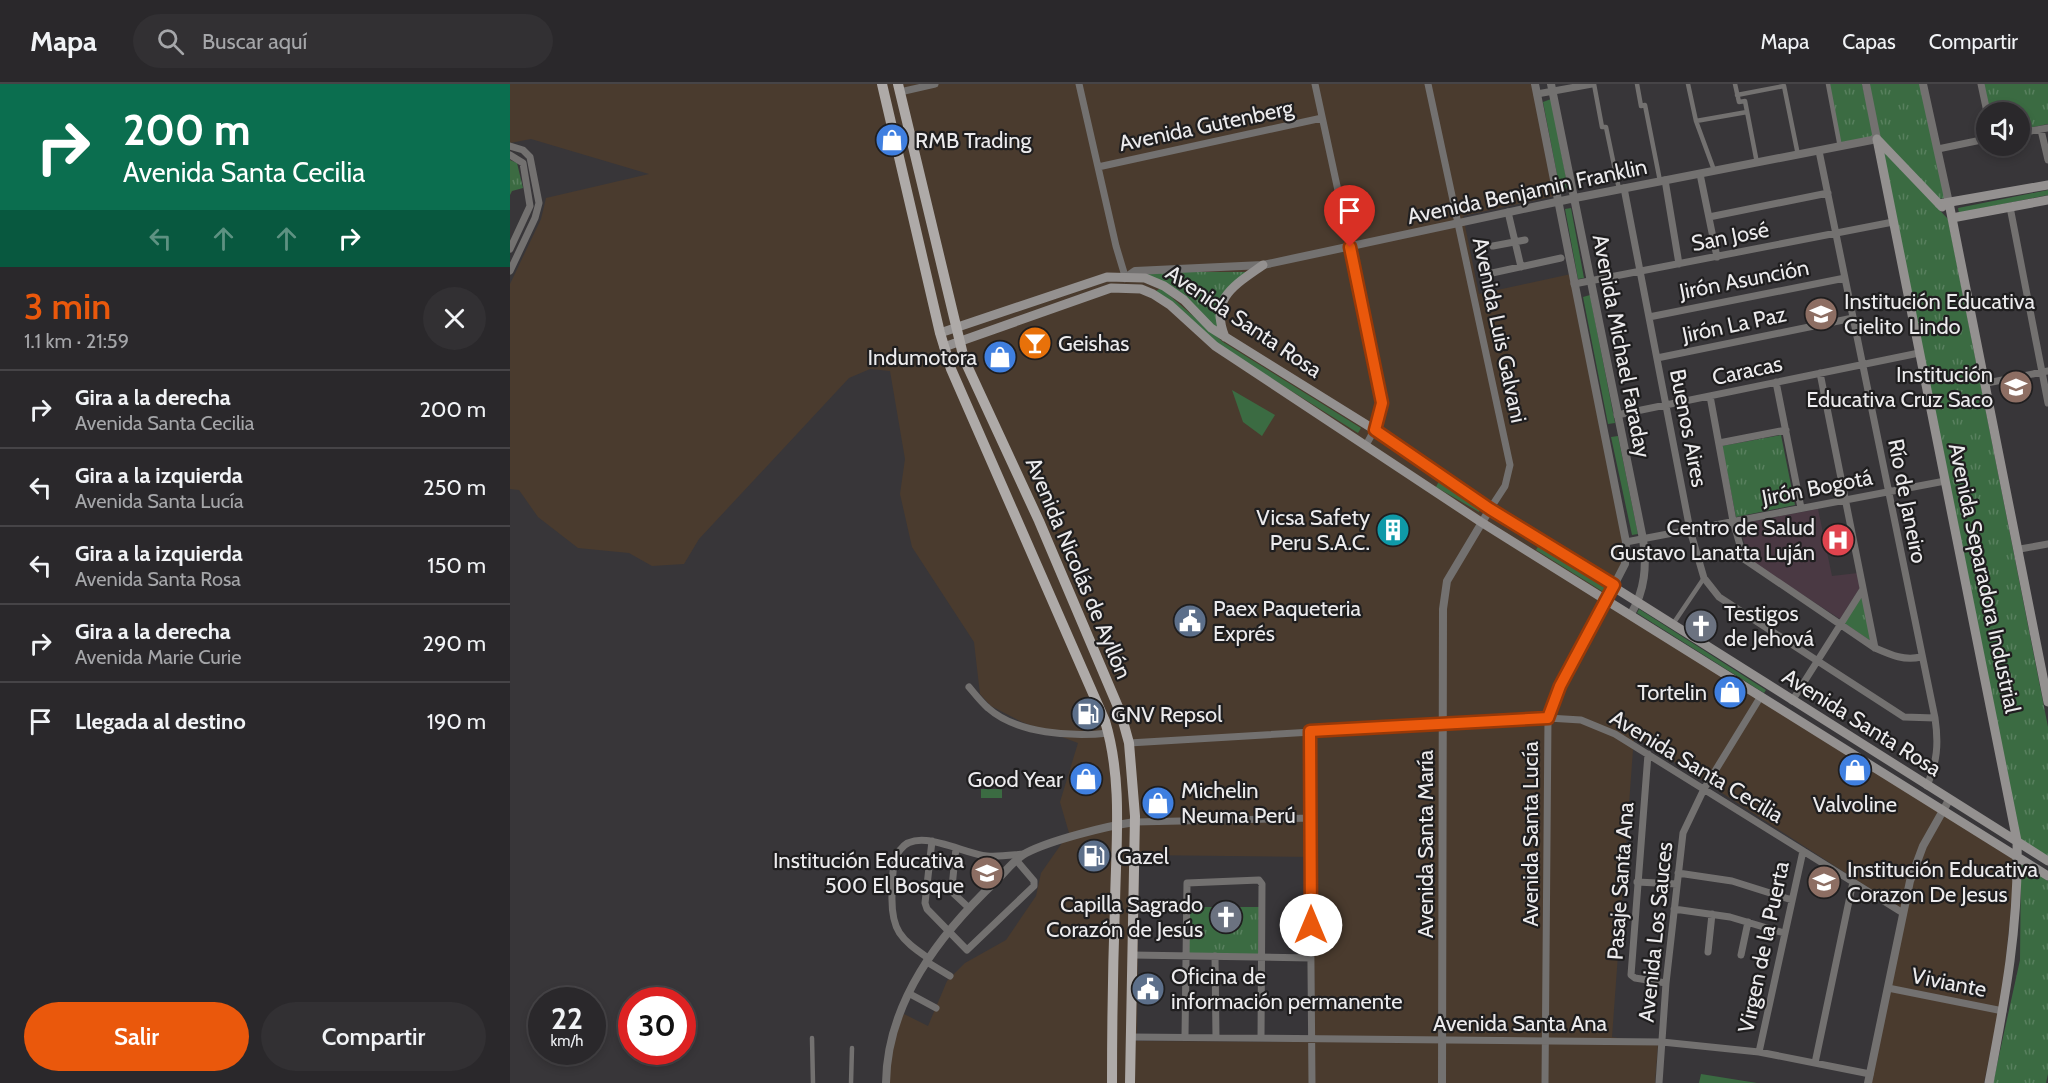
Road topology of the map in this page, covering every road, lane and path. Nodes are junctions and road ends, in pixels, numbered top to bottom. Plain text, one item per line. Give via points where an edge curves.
1 (882, 84) edge
2 (935, 84) edge
3 (1079, 84) edge
4 (1315, 84) edge
5 (1428, 84) edge
6 (1535, 84) edge
7 (1593, 84) edge
8 (1637, 84) edge
9 (1688, 84) edge
10 (1735, 84) edge
11 (1828, 84) edge
12 (1866, 84) edge
13 (1923, 84) edge
14 (1981, 84) edge
15 (1778, 86) edge
16 (899, 88) edge
17 (1552, 88) edge
18 (1537, 94) junction
19 (1737, 95) junction
20 (1985, 102) edge
21 (1747, 112) junction
22 (1322, 118) junction
23 (1695, 121) junction
24 (2044, 129) edge
25 (1877, 139) junction
26 (1976, 141) edge
27 (510, 146) edge
28 (1840, 147) junction
29 (1938, 149) junction
30 (1820, 151) junction
31 (510, 154) edge
32 (1798, 154) junction
33 (2048, 160) edge
34 (1757, 163) junction
35 (1098, 167) junction
36 (1714, 171) junction
37 (1700, 174) junction
38 (1662, 181) junction
39 (2048, 185) edge
40 (1622, 189) junction
41 (1828, 192) junction
42 (1575, 198) junction
43 (2048, 200) edge
44 (1559, 201) junction
45 (1944, 204) junction
46 (2010, 207) junction
47 (1508, 212) junction
48 (1709, 217) junction
49 (1952, 218) junction
50 (1459, 222) junction
51 (1893, 222) junction
52 (1836, 233) junction
53 (1525, 240) dead end
54 (1515, 242) junction
55 (1493, 246) dead end
56 (1350, 247) junction
57 (510, 249) edge
58 (1717, 256) junction
59 (1561, 258) dead end
60 (1679, 264) junction
61 (1263, 265) junction
62 (1521, 267) junction
63 (510, 271) edge
64 (1641, 271) junction
65 (1483, 275) dead end
66 (1125, 276) junction
67 (1845, 278) junction
68 (1590, 281) junction
69 (1574, 284) junction
70 (1124, 288) junction
71 (1649, 316) junction
72 (1853, 318) junction
73 (954, 328) junction
74 (940, 333) junction
75 (1225, 337) junction
76 (958, 342) junction
77 (944, 346) junction
78 (1919, 353) junction
79 (1657, 358) junction
80 (1863, 365) junction
81 (2045, 372) edge
82 (1820, 373) junction
83 (1776, 382) junction
84 (1987, 383) junction
85 (1710, 396) junction
86 (2048, 403) edge
87 (1666, 405) junction
88 (1617, 415) junction
89 (1375, 430) junction
90 (1620, 430) junction
91 (1786, 430) junction
92 (1604, 433) junction
93 (1719, 443) junction
94 (1366, 445) junction
95 (1945, 481) junction
96 (1888, 492) junction
97 (1845, 499) junction
98 (1801, 508) junction
99 (1490, 509) junction
100 (1733, 521) junction
101 (1482, 522) junction
102 (1690, 530) junction
103 (1643, 539) junction
104 (1626, 542) junction
105 (2048, 544) edge
106 (2019, 549) junction
107 (1704, 578) junction
108 (1614, 585) junction
109 (1863, 589) junction
110 (1607, 599) junction
111 (1639, 601) junction
112 (1631, 614) junction
113 (1673, 624) junction
114 (1840, 624) junction
115 (1875, 648) junction
116 (1922, 657) junction
117 (1817, 662) junction
118 (969, 687) dead end
119 (1761, 696) junction
120 (1792, 701) junction
121 (2048, 702) edge
122 (1548, 718) junction
123 (1935, 718) junction
124 (1444, 724) junction
125 (1310, 731) junction
126 (1109, 733) junction
127 (1129, 743) junction
128 (1648, 754) junction
129 (1927, 786) junction
130 (1704, 789) junction
131 (1949, 801) junction
132 (1944, 812) junction
133 (1311, 818) junction
134 (1135, 822) junction
135 (1118, 825) junction
136 (932, 841) junction
137 (2017, 841) junction
138 (956, 848) junction
139 (1803, 851) junction
140 (1026, 854) junction
141 (2018, 856) junction
142 (1017, 861) junction
143 (2048, 861) edge
144 (1678, 873) junction
145 (2048, 876) edge
146 (1637, 882) junction
147 (1853, 882) junction
148 (1677, 884) junction
149 (1792, 900) junction
150 (968, 907) junction
151 (1674, 909) junction
152 (1903, 913) junction
153 (1712, 914) junction
154 (1748, 922) junction
155 (948, 930) junction
156 (1784, 933) junction
157 (1708, 952) dead end
158 (1132, 955) junction
159 (1741, 955) dead end
160 (1186, 956) junction
161 (1215, 956) junction
162 (1261, 956) junction
163 (1311, 958) junction
164 (927, 960) junction
165 (950, 976) dead end
166 (1666, 983) junction
167 (1888, 988) junction
168 (910, 994) junction
169 (936, 1008) dead end
170 (2003, 1011) junction
171 (1131, 1037) junction
172 (1185, 1037) junction
173 (1216, 1037) junction
174 (812, 1038) dead end
175 (1261, 1038) junction
176 (1312, 1039) junction
177 (1442, 1040) junction
178 (1545, 1040) junction
179 (1662, 1042) junction
180 (852, 1048) dead end
181 (1759, 1052) junction
182 (1815, 1064) junction
183 (1869, 1079) edge
184 (813, 1083) edge
185 (850, 1083) edge
186 (886, 1083) edge
187 (1112, 1083) edge
188 (1130, 1083) edge
189 (1312, 1083) edge
190 (1442, 1083) edge
191 (1545, 1083) edge
192 (1659, 1083) edge
193 (1989, 1083) edge

1 - 74 main road, Avenida Nicolás de Ayllón
2 - 16 street
3 - 35 street
4 - 22 street
5 - 50 street, Avenida Luis Galvani
6 - 18 street, Avenida Michael Faraday
7 - 17 street
7 - 40 street
8 - 38 street
9 - 23 street
10 - 19 street
11 - 28 street
12 - 25 street, Avenida Separadora Industrial
13 - 29 street
14 - 20 street
15 - 19 street
15 - 32 street via 1784,86
16 - 73 main road, Avenida Nicolás de Ayllón
17 - 18 street
17 - 42 street, Avenida Michael Faraday
18 - 44 street, Avenida Michael Faraday
19 - 21 street via 1739,102 1745,101
21 - 23 street
21 - 34 street
22 - 35 street, Avenida Gutenberg
22 - 56 street
23 - 36 street
24 - 33 street
25 - 28 street, Avenida Benjamin Franklin
25 - 45 main road
25 - 51 main road, Avenida Separadora Industrial
26 - 29 street
27 - 63 street via 530,157 539,203
28 - 30 street, Avenida Benjamin Franklin
29 - 45 street
30 - 32 street, Avenida Benjamin Franklin
30 - 41 street, Río de Janeiro
31 - 57 street via 523,163 530,201
32 - 34 street, Avenida Benjamin Franklin
34 - 36 street, Avenida Benjamin Franklin
35 - 66 street
36 - 37 street, Avenida Benjamin Franklin
37 - 38 street, Avenida Benjamin Franklin
37 - 48 street
38 - 40 street, Avenida Benjamin Franklin
38 - 60 street
39 - 45 main road
40 - 42 street, Avenida Benjamin Franklin
40 - 64 street, Buenos Aires
41 - 48 street
41 - 52 street, Río de Janeiro
42 - 44 street, Avenida Benjamin Franklin
42 - 68 street, Avenida Michael Faraday
43 - 46 main road
44 - 47 street, Avenida Benjamin Franklin
44 - 69 street, Avenida Michael Faraday
45 - 49 main road
46 - 49 main road
46 - 81 street
47 - 50 street, Avenida Benjamin Franklin
47 - 54 street
48 - 58 street
49 - 84 main road, Avenida Separadora Industrial
50 - 56 street, Avenida Benjamin Franklin
50 - 99 street, Avenida Luis Galvani via 1510,465 1505,486
51 - 52 street, San José
51 - 78 main road, Avenida Separadora Industrial
52 - 58 street, San José
52 - 67 street, Río de Janeiro
53 - 54 street
54 - 55 street
54 - 62 street
56 - 61 street, Avenida Benjamin Franklin
56 - 89 street via 1382,403
58 - 60 street, San José
59 - 62 street
60 - 64 street, San José
61 - 66 street, Avenida Benjamin Franklin via 1135,271
61 - 75 main road via 1224,297 1220,317
62 - 65 street
64 - 68 street, San José
64 - 71 street, Buenos Aires
66 - 70 street
66 - 73 main road, Avenida Santa Rosa via 1107,277
66 - 75 main road, Avenida Santa Rosa via 1145,278 1164,286
67 - 71 street, Jirón Asunción
67 - 72 street, Río de Janeiro
68 - 69 street, San José
68 - 88 street, Avenida Michael Faraday
69 - 92 street, Avenida Michael Faraday
70 - 76 main road, Avenida Santa Rosa via 1111,288
70 - 94 main road, Avenida Santa Rosa via 1141,289 1162,299 1215,346
71 - 79 street, Buenos Aires
72 - 79 street, Jirón La Paz
72 - 80 street, Río de Janeiro
73 - 74 main road, Avenida Santa Rosa
73 - 76 main road, Avenida Nicolás de Ayllón
74 - 77 main road, Avenida Nicolás de Ayllón
75 - 89 main road, Avenida Santa Rosa
76 - 77 main road, Avenida Santa Rosa
76 - 127 main road, Avenida Nicolás de Ayllón via 1051,548 1121,714
77 - 126 main road, Avenida Nicolás de Ayllón
78 - 80 street, Caracas
78 - 95 main road, Avenida Separadora Industrial
79 - 87 street, Buenos Aires
80 - 82 street, Caracas
80 - 96 street, Río de Janeiro
81 - 84 street
81 - 86 street
82 - 83 street, Caracas
82 - 97 street
83 - 85 street, Caracas
83 - 91 street
84 - 106 main road, Avenida Separadora Industrial
85 - 87 street, Caracas
85 - 93 street
87 - 88 street, Caracas
87 - 102 street, Buenos Aires
88 - 90 street, Avenida Michael Faraday
89 - 94 street
89 - 99 main road, Avenida Santa Rosa
90 - 92 street
90 - 103 street, Avenida Michael Faraday
91 - 93 street
91 - 98 street
92 - 104 street, Avenida Michael Faraday
93 - 100 street
94 - 101 main road, Avenida Santa Rosa
95 - 96 street, Jirón Bogotá
95 - 137 main road, Avenida Separadora Industrial
96 - 97 street, Jirón Bogotá
96 - 116 street, Río de Janeiro
97 - 98 street, Jirón Bogotá
97 - 109 street
98 - 100 street, Jirón Bogotá
99 - 101 street, Avenida Santa María
99 - 108 main road, Avenida Santa Rosa
100 - 102 street, Jirón Bogotá
100 - 114 street via 1744,559
101 - 110 main road, Avenida Santa Rosa
101 - 124 street, Avenida Santa María via 1447,581
102 - 103 street, Jirón Bogotá
102 - 107 street, Buenos Aires
103 - 104 street, Jirón Bogotá
103 - 111 street, Avenida Michael Faraday via 1647,565
104 - 108 street, Avenida Michael Faraday via 1625,564
105 - 106 street
106 - 121 main road, Avenida Separadora Industrial
107 - 113 street
107 - 117 street, Buenos Aires via 1719,597
108 - 110 street, Avenida Michael Faraday
108 - 111 main road, Avenida Santa Rosa
109 - 114 street
109 - 115 street
110 - 112 main road, Avenida Santa Rosa
110 - 122 street, Avenida Santa Lucía via 1560,686
111 - 112 street, Avenida Michael Faraday
111 - 113 main road, Avenida Santa Rosa
112 - 119 main road, Avenida Santa Rosa
113 - 120 main road, Avenida Santa Rosa
114 - 115 street
114 - 117 street
115 - 116 street via 1895,657
116 - 123 street, Río de Janeiro
117 - 120 street
117 - 123 street, Buenos Aires via 1904,717
118 - 126 street via 988,708 1029,728 1070,735
119 - 130 street, Avenida Los Sauces
119 - 132 main road, Avenida Santa Rosa
120 - 129 main road, Avenida Santa Rosa
122 - 124 street, Avenida Santa Cecilia
122 - 128 street, Avenida Santa Cecilia via 1581,720
122 - 178 street, Avenida Santa Lucía
123 - 129 street, Río de Janeiro via 1939,743
124 - 125 street, Avenida Santa Cecilia
124 - 177 street, Avenida Santa María
125 - 127 street, Avenida Santa Cecilia
125 - 133 street
126 - 135 main road, Avenida Nicolás de Ayllón
127 - 134 main road, Avenida Nicolás de Ayllón
128 - 130 street, Avenida Santa Cecilia
128 - 146 street, Pasaje Santa Ana
129 - 131 main road, Avenida Santa Rosa
130 - 139 street, Avenida Santa Cecilia
130 - 144 street, Avenida Los Sauces via 1683,833
131 - 132 street
131 - 137 main road, Avenida Santa Rosa
132 - 141 main road, Avenida Santa Rosa
132 - 152 street via 1923,846
133 - 134 street
133 - 163 street
134 - 135 street
134 - 158 main road, Avenida Nicolás de Ayllón
135 - 140 street
135 - 187 main road, Avenida Nicolás de Ayllón
136 - 138 street
136 - 155 street via 925,903
136 - 164 street via 908,842 898,851 892,909 903,941
137 - 141 main road, Avenida Separadora Industrial
137 - 143 main road, Avenida Santa Rosa
138 - 140 street via 986,856
138 - 150 street via 953,892
139 - 147 street, Avenida Santa Cecilia
139 - 149 street, Virgen de la Puerta
140 - 142 street
141 - 145 main road, Avenida Santa Rosa
141 - 170 main road, Avenida Separadora Industrial via 2013,955
142 - 150 street
142 - 155 street via 1035,883 1026,894 969,951
144 - 148 street, Avenida Los Sauces
144 - 149 street via 1732,881
146 - 148 street
146 - 166 street, Pasaje Santa Ana via 1631,975
147 - 152 street, Avenida Santa Cecilia
147 - 182 street
148 - 151 street, Avenida Los Sauces
149 - 156 street, Virgen de la Puerta
150 - 155 street
151 - 153 street
151 - 166 street, Avenida Los Sauces
152 - 167 street
153 - 154 street
153 - 157 street
154 - 156 street
154 - 159 street
155 - 164 street
156 - 181 street, Virgen de la Puerta
158 - 160 street
158 - 171 main road, Avenida Nicolás de Ayllón
160 - 161 street
160 - 162 street via 1188,882 1258,880 1262,884
160 - 172 street
161 - 162 street
161 - 173 street
162 - 163 street
162 - 175 street
163 - 176 street
164 - 165 street
164 - 168 street
166 - 179 street, Avenida Los Sauces
167 - 170 street, Viviante
167 - 183 street
168 - 169 street
168 - 186 street via 893,1030
170 - 193 main road, Avenida Separadora Industrial
171 - 172 street, Avenida Santa Ana
171 - 188 main road, Avenida Nicolás de Ayllón
172 - 173 street, Avenida Santa Ana
173 - 175 street, Avenida Santa Ana
174 - 184 street
175 - 176 street, Avenida Santa Ana
176 - 177 street, Avenida Santa Ana
176 - 189 street
177 - 178 street, Avenida Santa Ana
177 - 190 street, Avenida Santa María
178 - 179 street, Avenida Santa Ana
178 - 191 street, Avenida Santa Lucía
179 - 181 street, Avenida Santa Ana
179 - 192 street, Avenida Los Sauces
180 - 185 street
181 - 182 street, Avenida Santa Ana
182 - 183 street, Avenida Santa Ana

